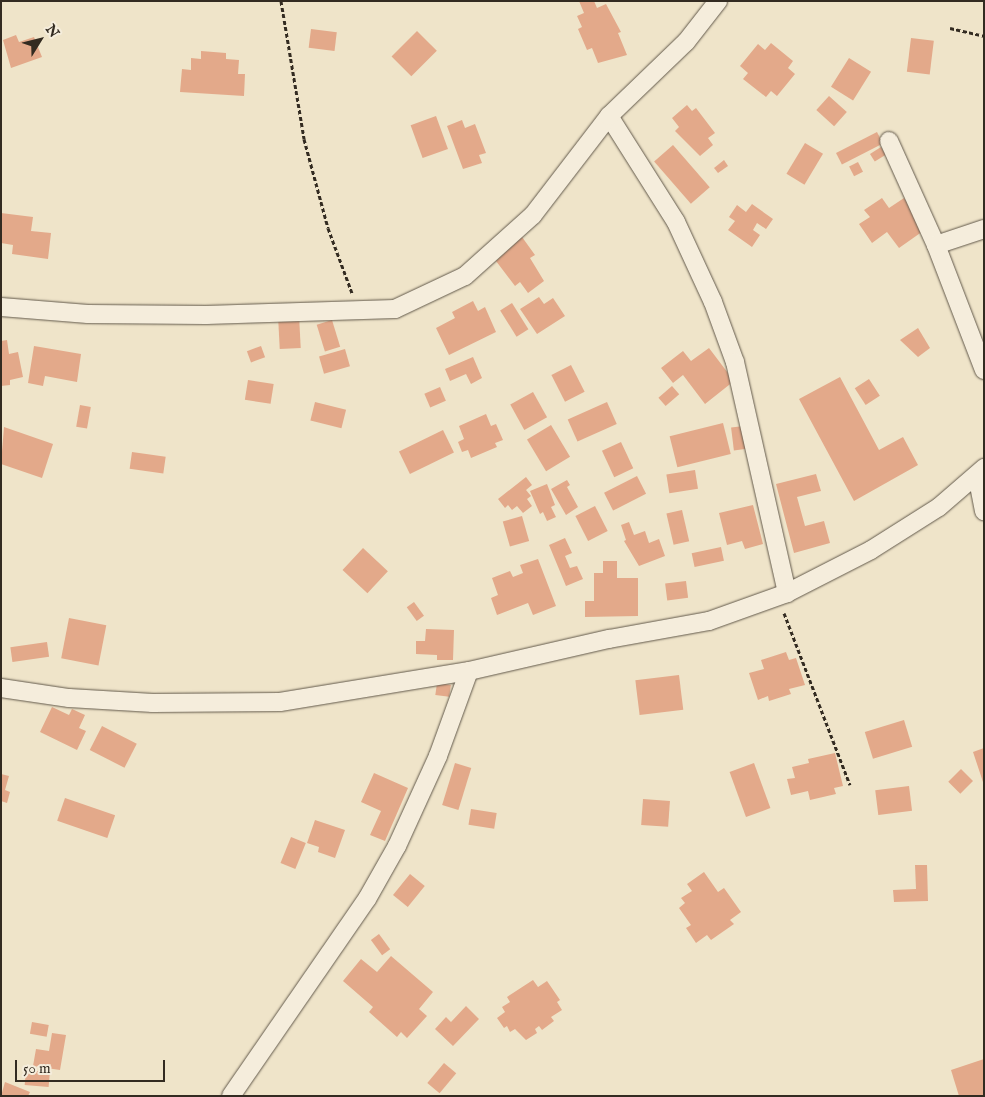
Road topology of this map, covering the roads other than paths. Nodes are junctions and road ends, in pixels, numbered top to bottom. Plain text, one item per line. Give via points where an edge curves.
1 (718, 1) edge
2 (610, 116) junction
3 (889, 140) dead end
4 (984, 229) edge
5 (936, 245) junction
6 (1, 307) edge
7 (984, 370) edge
8 (980, 472) edge
9 (984, 511) edge
10 (782, 594) junction
11 (469, 671) junction
12 (1, 688) edge
13 (231, 1096) edge

1 - 2 street via 686,42
2 - 6 street via 533,215 465,276 395,309 98,314
2 - 10 street via 676,222 735,362
3 - 5 street
4 - 5 street
5 - 7 street
8 - 9 street
8 - 10 street via 940,507 872,550
10 - 11 street via 709,621 609,639
11 - 12 street via 280,702 153,703 69,698
11 - 13 street via 438,756 397,846 367,899

